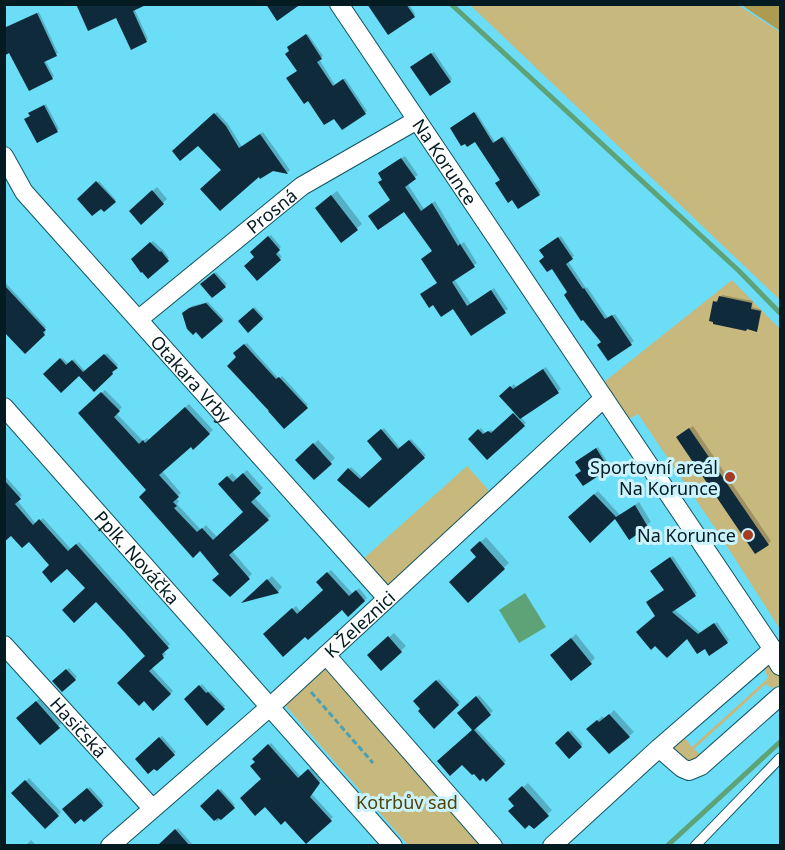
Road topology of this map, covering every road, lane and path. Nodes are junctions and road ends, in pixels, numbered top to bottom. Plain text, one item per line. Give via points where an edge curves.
1 (339, 4) edge
2 (417, 120) junction
3 (4, 156) edge
4 (139, 319) junction
5 (604, 398) junction
6 (4, 407) edge
7 (387, 598) junction
8 (4, 645) edge
9 (772, 648) junction
10 (326, 655) junction
11 (780, 666) edge
12 (300, 680) junction
13 (780, 696) edge
14 (271, 706) junction
15 (659, 748) junction
16 (780, 758) edge
17 (373, 763) dead end
18 (153, 808) junction
19 (110, 846) edge
20 (393, 846) edge
21 (493, 846) edge
22 (552, 846) edge
23 (694, 846) edge

1 - 2 street, Na Korunce
2 - 4 street, Prosná via 302,186
2 - 5 street, Na Korunce
3 - 4 street, Otakara Vrby via 24,192
4 - 7 street, Otakara Vrby
5 - 7 street, K Železnici
5 - 9 street, Na Korunce
6 - 14 street, Pplk. Nováčka
7 - 10 street, K Železnici
8 - 18 street, Hasičská
9 - 11 street, Na Korunce
9 - 15 street
10 - 12 street, K Železnici
10 - 21 street
12 - 14 street, K Železnici
12 - 17 path
13 - 15 street via 701,766 689,771
14 - 18 street, K Železnici
14 - 20 street, Pplk. Nováčka
15 - 22 street
16 - 23 lane
18 - 19 street, K Železnici

